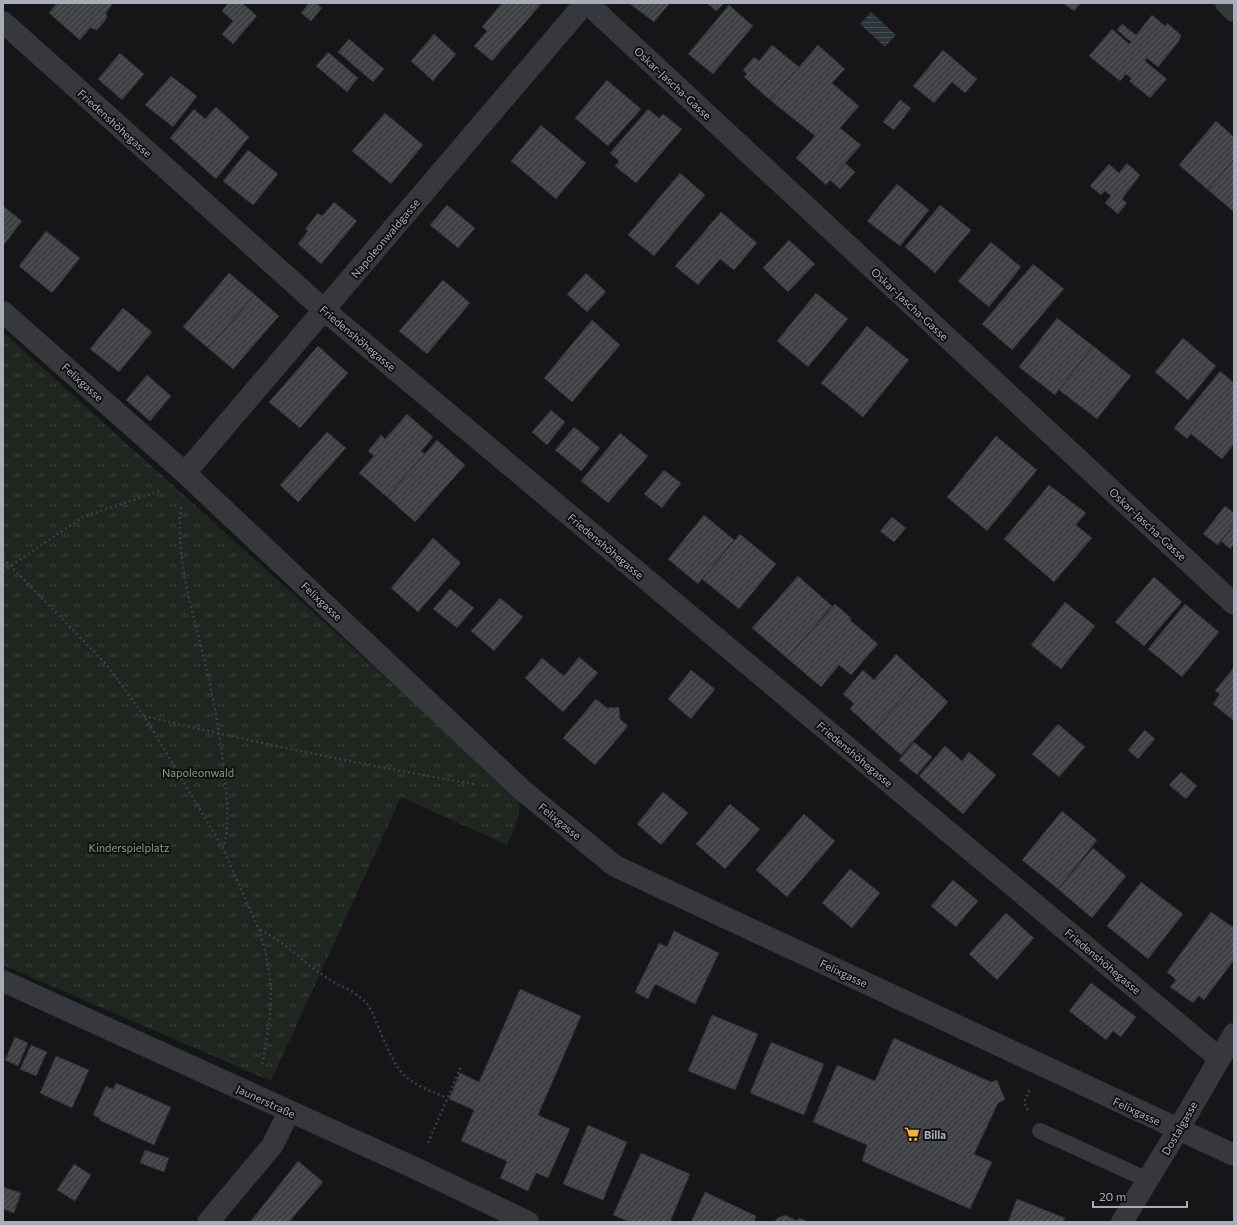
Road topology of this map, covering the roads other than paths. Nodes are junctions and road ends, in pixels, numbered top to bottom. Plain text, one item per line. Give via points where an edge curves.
1 (586, 3) edge
2 (1226, 3) edge
3 (1234, 11) edge
4 (3, 22) edge
5 (324, 310) junction
6 (3, 312) edge
7 (185, 473) junction
8 (1234, 604) edge
9 (3, 981) edge
10 (1234, 1034) edge
11 (1219, 1058) junction
12 (290, 1112) junction
13 (1178, 1130) junction
14 (1040, 1131) road end
15 (1234, 1155) edge
16 (1148, 1180) junction
17 (208, 1222) edge
18 (528, 1222) edge
19 (1122, 1222) edge

1 - 5 street, Napoleonwaldgasse
1 - 8 street, Oskar-Jascha-Gasse
2 - 3 street
4 - 5 street, Friedenshöhegasse
5 - 7 street, Napoleonwaldgasse
5 - 11 street, Friedenshöhegasse
6 - 7 street, Felixgasse
7 - 13 street, Felixgasse via 522,790 615,866
9 - 12 street, Jaunerstraße
10 - 11 street, Dostalgasse
11 - 13 street, Dostalgasse
12 - 17 street via 272,1146
12 - 18 street, Jaunerstraße
13 - 15 street, Felixgasse
13 - 16 street, Dostalgasse
14 - 16 lane
16 - 19 street, Dostalgasse

